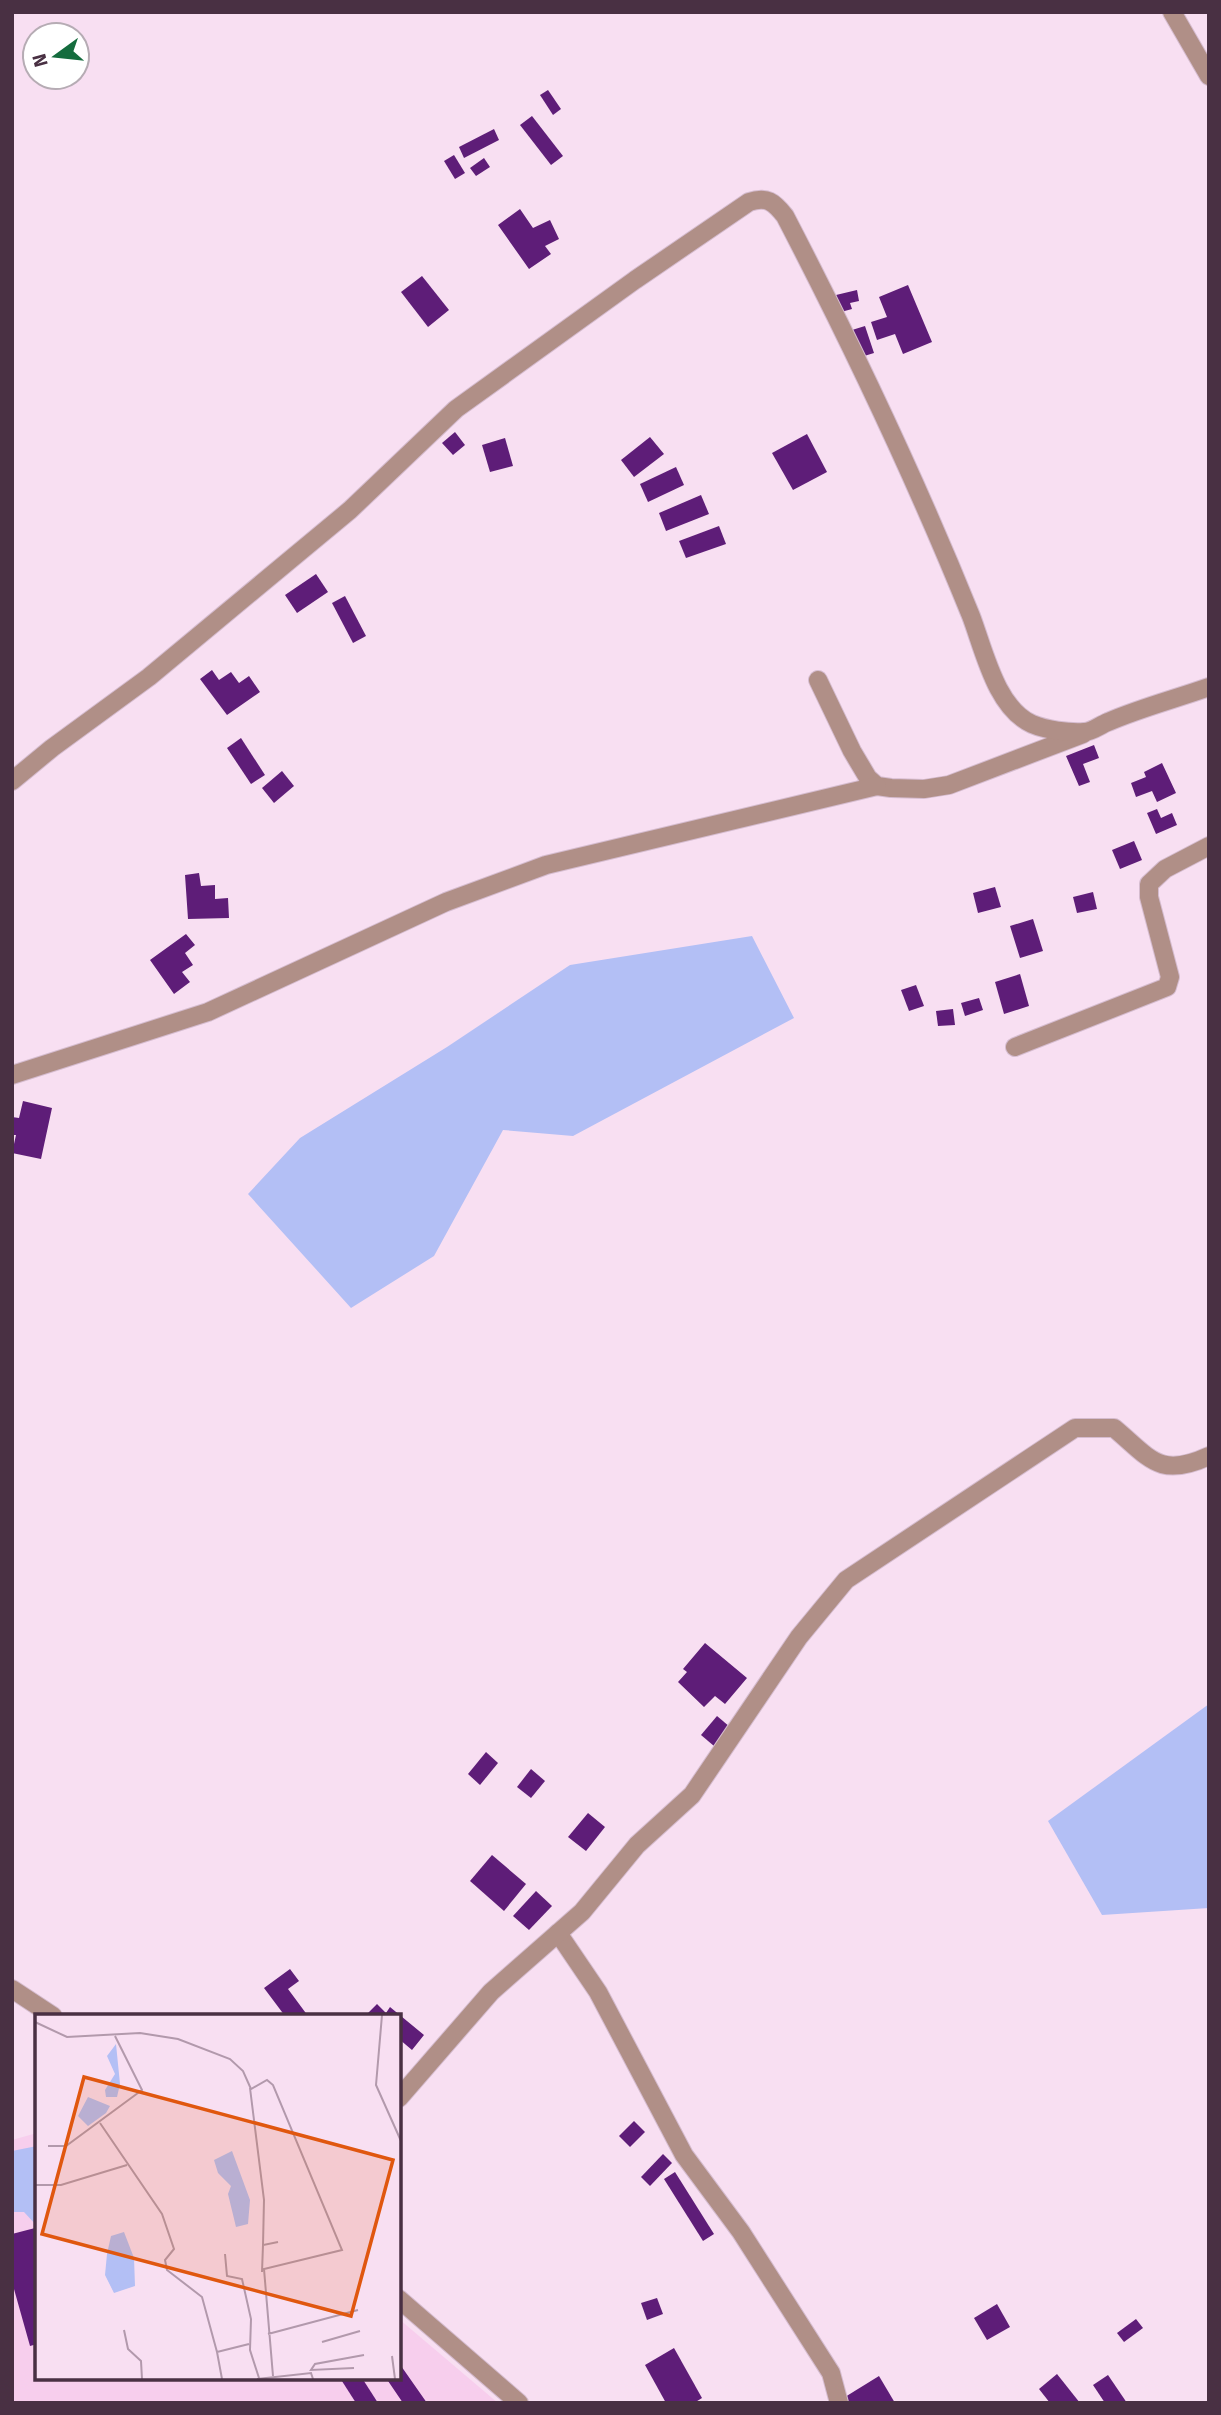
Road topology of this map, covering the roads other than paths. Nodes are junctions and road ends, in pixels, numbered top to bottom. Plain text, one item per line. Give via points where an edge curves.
1 (1172, 12) edge
2 (1209, 76) edge
3 (818, 680) dead end
4 (1209, 687) edge
5 (1086, 733) junction
6 (12, 781) edge
7 (877, 786) junction
8 (1209, 846) edge
9 (1015, 1047) dead end
10 (12, 1075) edge
11 (1209, 1456) edge
12 (558, 1933) junction
13 (12, 1989) edge
14 (50, 2014) edge
15 (401, 2096) edge
16 (401, 2301) edge
17 (519, 2403) edge
18 (839, 2403) edge

1 - 2 street
3 - 7 street via 852,751
4 - 5 street
5 - 6 street via 1049,729 1011,711 840,322 785,216 776,204 759,199 748,202 635,280 456,409 350,510 149,677
5 - 7 street via 950,785 924,789
7 - 10 street via 546,865 446,902 208,1012
8 - 9 street via 1165,869 1149,884 1170,977 1167,987
11 - 12 street via 1172,1467 1158,1465 1114,1428 1075,1428 846,1580 799,1637 692,1795 637,1845 582,1912
12 - 15 street via 491,1992
12 - 18 street via 598,1993 684,2155 741,2232 831,2373
13 - 14 street
16 - 17 street

